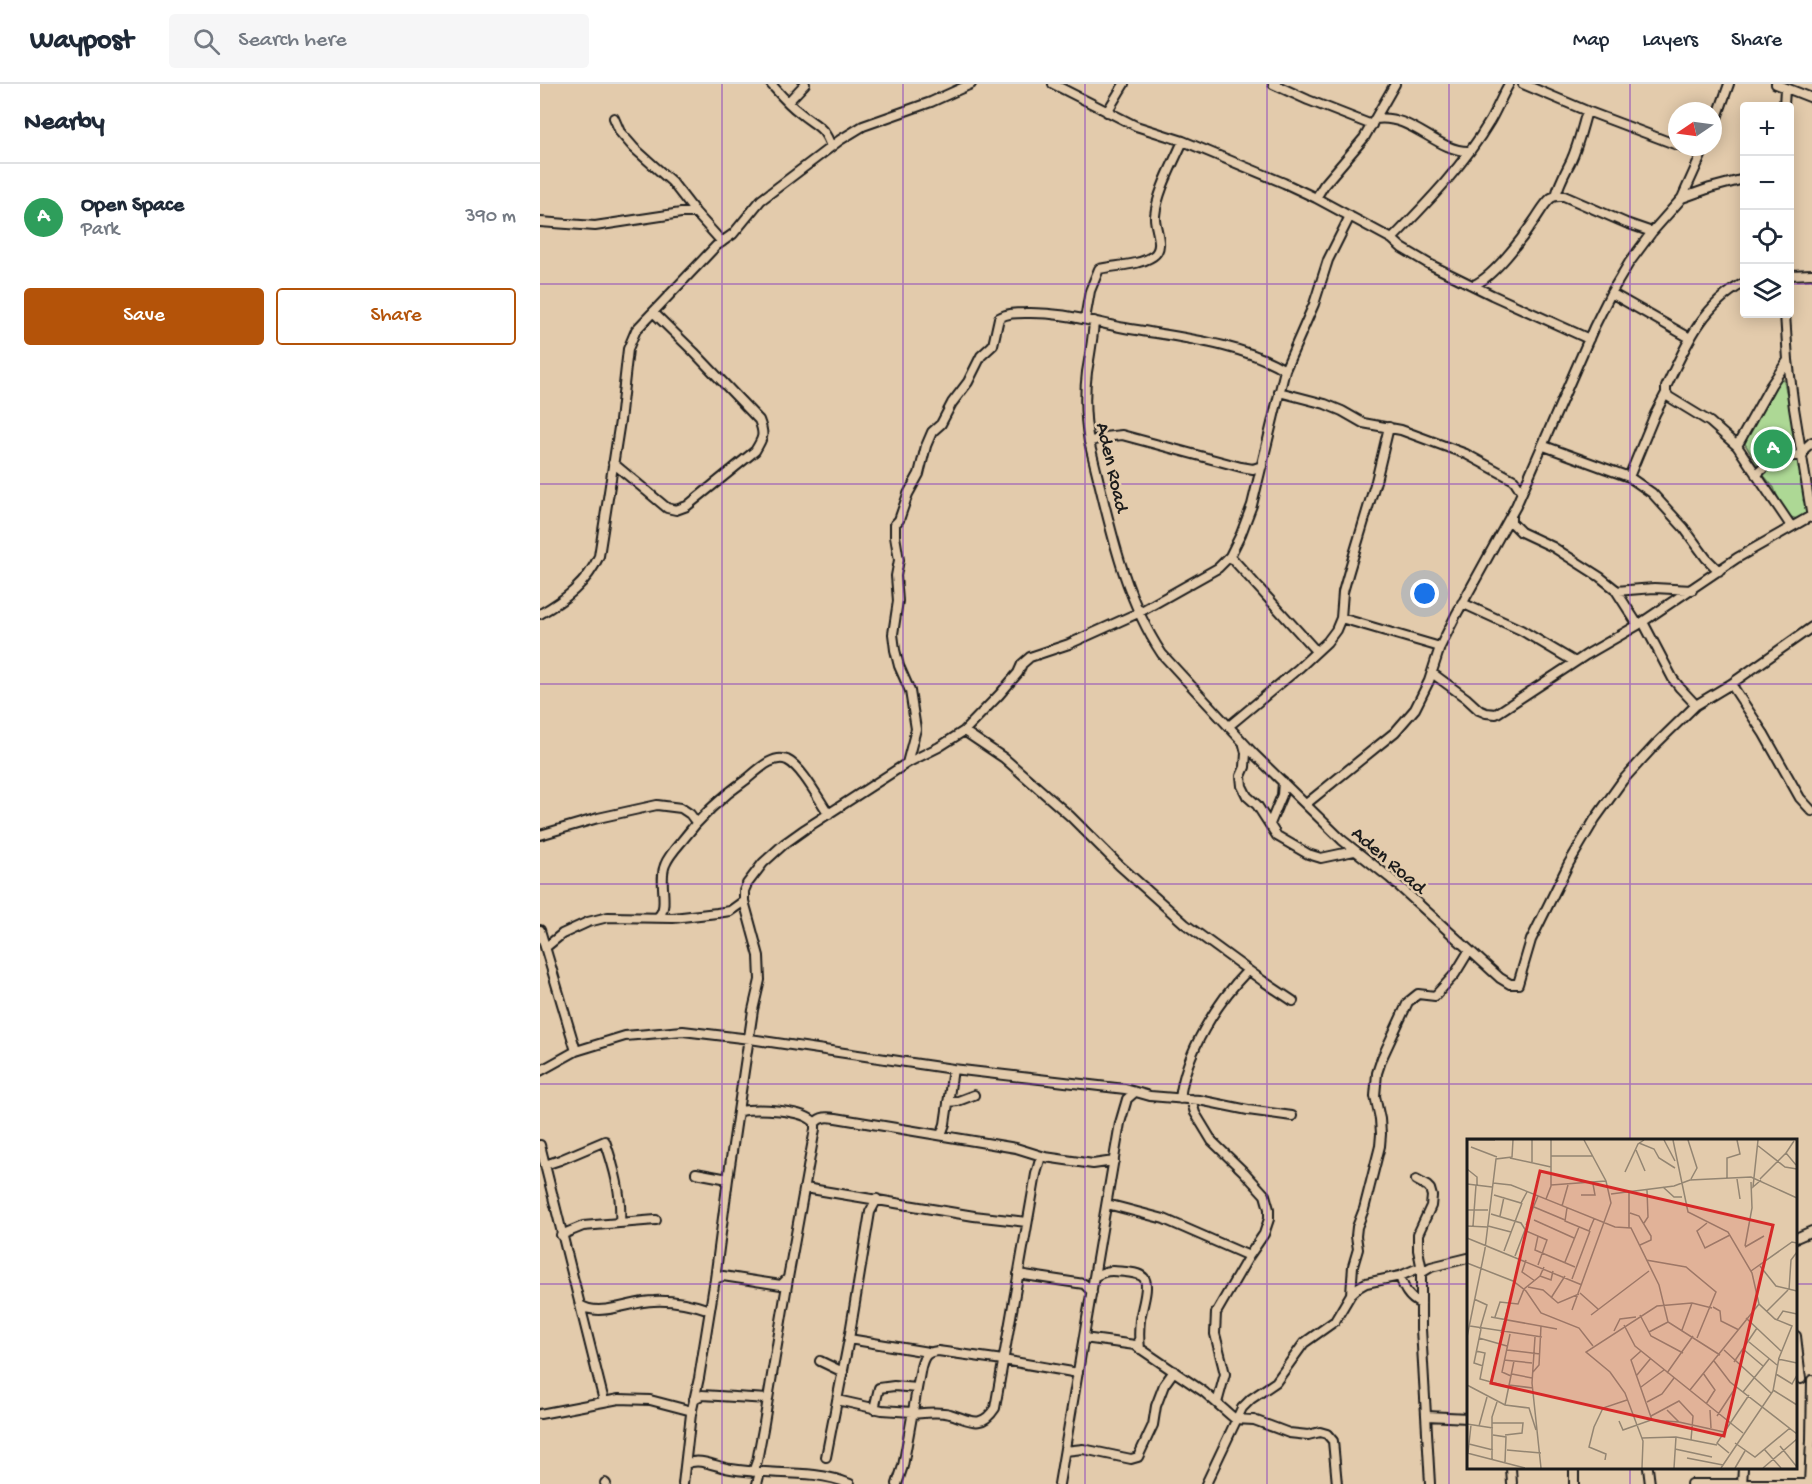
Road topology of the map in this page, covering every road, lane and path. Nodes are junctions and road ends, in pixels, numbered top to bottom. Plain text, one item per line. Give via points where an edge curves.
1 (771, 84) edge
2 (805, 84) edge
3 (971, 84) edge
4 (1053, 84) edge
5 (1124, 84) edge
6 (1273, 84) edge
7 (1294, 84) edge
8 (1395, 84) edge
9 (1509, 84) edge
10 (1523, 84) edge
11 (1729, 84) edge
12 (1776, 84) edge
13 (1785, 88) junction
14 (1290, 92) junction
15 (1812, 98) edge
16 (788, 102) junction
17 (1784, 102) edge
18 (1722, 104) edge
19 (1587, 111) junction
20 (1107, 112) junction
21 (614, 118) dead end
22 (1373, 122) junction
23 (1183, 141) junction
24 (1668, 142) edge
25 (831, 147) junction
26 (1469, 151) junction
27 (1701, 156) edge
28 (1740, 180) edge
29 (1556, 196) junction
30 (1316, 198) junction
31 (1682, 198) junction
32 (696, 213) junction
33 (1350, 216) junction
34 (540, 222) edge
35 (1652, 232) junction
36 (1392, 239) junction
37 (722, 242) junction
38 (1812, 274) edge
39 (1794, 275) edge
40 (1474, 285) junction
41 (1740, 285) edge
42 (1611, 293) junction
43 (652, 312) junction
44 (1785, 318) edge
45 (1089, 320) junction
46 (1690, 338) junction
47 (1589, 339) junction
48 (1788, 360) junction
49 (1285, 370) junction
50 (1280, 392) junction
51 (1666, 393) junction
52 (1389, 427) junction
53 (1089, 442) junction
54 (1812, 442) edge
55 (1544, 446) junction
56 (1737, 446) junction
57 (1802, 452) junction
58 (613, 463) junction
59 (1262, 466) junction
60 (1756, 475) junction
61 (1629, 477) junction
62 (1514, 480) junction
63 (1527, 480) junction
64 (1522, 492) junction
65 (1511, 517) junction
66 (1812, 517) edge
67 (1791, 526) junction
68 (1503, 531) junction
69 (1521, 532) junction
70 (1230, 555) junction
71 (1719, 571) junction
72 (1692, 590) junction
73 (1616, 591) junction
74 (1462, 603) junction
75 (1138, 613) junction
76 (540, 614) edge
77 (1341, 618) junction
78 (1640, 624) junction
79 (1812, 627) edge
80 (1440, 647) junction
81 (1316, 651) junction
82 (1575, 662) junction
83 (1432, 673) junction
84 (1731, 684) junction
85 (1696, 705) junction
86 (1229, 726) junction
87 (964, 731) junction
88 (1244, 743) junction
89 (907, 763) junction
90 (1284, 782) junction
91 (1306, 804) junction
92 (1812, 811) edge
93 (829, 814) junction
94 (696, 822) junction
95 (1270, 824) junction
96 (540, 835) edge
97 (1354, 851) junction
98 (744, 901) junction
99 (657, 917) junction
100 (540, 930) edge
101 (546, 947) junction
102 (1469, 951) junction
103 (1248, 970) junction
104 (1293, 1001) dead end
105 (750, 1039) junction
106 (576, 1051) junction
107 (953, 1069) junction
108 (540, 1071) edge
109 (1135, 1092) junction
110 (974, 1095) dead end
111 (1180, 1099) junction
112 (1191, 1100) junction
113 (948, 1102) junction
114 (739, 1112) junction
115 (1292, 1116) dead end
116 (815, 1122) junction
117 (941, 1135) junction
118 (540, 1145) edge
119 (1041, 1156) junction
120 (1114, 1161) junction
121 (545, 1165) junction
122 (696, 1173) dead end
123 (728, 1179) junction
124 (1416, 1180) dead end
125 (805, 1188) junction
126 (877, 1199) junction
127 (1107, 1204) junction
128 (656, 1221) dead end
129 (620, 1222) junction
130 (1027, 1222) junction
131 (1812, 1230) edge
132 (561, 1235) junction
133 (1797, 1238) edge
134 (1249, 1256) junction
135 (1467, 1258) edge
136 (1421, 1270) junction
137 (1018, 1274) junction
138 (1400, 1276) junction
139 (1094, 1277) junction
140 (789, 1278) junction
141 (715, 1279) junction
142 (1092, 1292) junction
143 (1351, 1294) junction
144 (1421, 1304) junction
145 (580, 1305) junction
146 (710, 1310) junction
147 (1084, 1338) junction
148 (849, 1339) junction
149 (1140, 1348) junction
150 (928, 1352) junction
151 (1797, 1358) edge
152 (820, 1360) dead end
153 (1002, 1360) junction
154 (1174, 1371) junction
155 (843, 1372) junction
156 (1078, 1373) junction
157 (1798, 1379) edge
158 (1812, 1380) edge
159 (917, 1388) junction
160 (694, 1399) junction
161 (768, 1399) junction
162 (837, 1400) junction
163 (604, 1401) junction
164 (1217, 1403) junction
165 (874, 1409) junction
166 (692, 1411) junction
167 (912, 1413) junction
168 (540, 1414) edge
169 (1427, 1416) junction
170 (1467, 1418) edge
171 (1235, 1419) junction
172 (1065, 1451) junction
173 (826, 1457) dead end
174 (686, 1464) junction
175 (1511, 1469) edge
176 (1648, 1469) edge
177 (1743, 1469) edge
178 (756, 1472) junction
179 (683, 1484) edge
180 (757, 1484) edge
181 (850, 1484) edge
182 (897, 1484) edge
183 (1059, 1484) edge
184 (1206, 1484) edge
185 (1337, 1484) edge
186 (1430, 1484) edge
187 (1512, 1484) edge
188 (1650, 1484) edge
189 (1690, 1484) edge
190 (1742, 1484) edge

1 - 16 street
2 - 16 street
3 - 25 street via 863,126
4 - 20 street
5 - 20 street
6 - 14 street
7 - 14 street
8 - 22 street
9 - 26 street
10 - 19 street
11 - 18 street
12 - 13 street
13 - 15 street
13 - 17 street
14 - 22 street
16 - 25 street via 821,128
19 - 24 street
19 - 29 street
20 - 23 street
21 - 32 street via 620,132 672,182
22 - 26 street via 1392,119 1454,150
22 - 30 street
23 - 30 street
23 - 45 street, Aden Road via 1158,200 1158,252 1138,262 1099,269 1090,291
25 - 37 street via 761,200
26 - 36 street via 1431,199
27 - 31 street
28 - 31 street
29 - 35 street
29 - 40 street via 1496,267
30 - 33 street
31 - 35 street
32 - 34 street via 595,226
32 - 37 street
33 - 36 street
33 - 49 street via 1328,260
35 - 42 street
36 - 40 street via 1429,264
37 - 43 street
38 - 39 street
40 - 47 street
41 - 46 street via 1710,310
42 - 46 street
42 - 47 street
43 - 58 street via 636,330 628,349
43 - 58 street via 759,420 762,439 754,451 687,507 676,510 667,508
44 - 48 street
45 - 49 street via 1237,350
45 - 53 street, Aden Road via 1093,338 1085,420
45 - 89 street via 1035,313 999,318 993,345 981,356 942,424 932,432 919,474 894,530 899,560 894,642 910,691 916,729
46 - 51 street
47 - 55 street
48 - 56 street
48 - 57 street
49 - 50 street
50 - 52 street via 1325,404 1363,423
50 - 59 street
51 - 56 street via 1710,422
51 - 61 street
52 - 62 street via 1466,454
52 - 77 street via 1346,581
53 - 59 street via 1122,435 1241,467
53 - 75 street, Aden Road
54 - 57 street
55 - 61 street
55 - 63 street
56 - 60 street
57 - 60 street via 1771,461
57 - 66 street
58 - 76 street via 599,556 593,570 561,602
59 - 70 street via 1245,525
60 - 67 street
61 - 71 street via 1652,493
62 - 63 street
62 - 64 street
63 - 64 street
64 - 65 street
65 - 68 street
65 - 69 street
66 - 67 street
67 - 71 street
68 - 69 street
68 - 74 street
69 - 73 street via 1563,553
70 - 75 street via 1218,568
70 - 81 street
71 - 72 street
72 - 73 street
72 - 78 street
73 - 78 street
74 - 80 street
74 - 82 street via 1521,630
75 - 86 street, Aden Road via 1162,654
75 - 87 street via 1030,657
77 - 80 street
77 - 81 street via 1327,642
78 - 82 street
78 - 85 street via 1673,679
79 - 84 street, Aden Road
80 - 83 street
81 - 86 street
82 - 83 street via 1496,714 1479,710
83 - 91 street via 1415,709 1395,732
84 - 85 street, Aden Road
84 - 92 street via 1788,780
85 - 102 street, Aden Road via 1623,780 1595,819 1531,940 1518,984 1500,978
86 - 88 street, Aden Road
87 - 89 street
87 - 103 street via 1001,756 1070,816 1185,924
88 - 90 street, Aden Road
88 - 95 street via 1242,786
89 - 93 street
90 - 91 street, Aden Road
90 - 95 street
91 - 97 street, Aden Road
93 - 94 street via 796,767 778,759 728,792
93 - 98 street via 763,863 747,884
94 - 96 street via 681,808 657,806
94 - 99 street via 663,868 664,906
95 - 97 street via 1281,839 1308,854 1322,858
97 - 102 street, Aden Road via 1377,867
98 - 99 street via 717,913
98 - 105 street via 760,968
99 - 101 street via 608,917 588,922
100 - 101 street
101 - 106 street
102 - 143 street via 1435,996 1418,994 1408,1002 1382,1058 1375,1096 1380,1146 1357,1227 1358,1250
103 - 104 street
103 - 111 street via 1206,1027 1188,1068
105 - 106 street via 660,1033 625,1036
105 - 107 street
105 - 114 street
106 - 108 street
107 - 109 street
107 - 113 street
109 - 111 street
109 - 120 street via 1124,1108
110 - 113 street
111 - 112 street
112 - 115 street
112 - 134 street via 1212,1141 1265,1195 1269,1219
113 - 117 street
114 - 116 street via 787,1112 810,1117
114 - 123 street
116 - 117 street via 836,1118
116 - 125 street
117 - 119 street
118 - 121 street
119 - 120 street via 1093,1164
119 - 130 street
120 - 127 street
121 - 129 street via 605,1141 618,1192
121 - 132 street
122 - 123 street
123 - 141 street
124 - 136 street via 1430,1189 1432,1196 1418,1234
125 - 126 street
125 - 140 street
126 - 130 street
126 - 148 street via 870,1212
127 - 134 street via 1164,1219
127 - 139 street
128 - 129 street
129 - 132 street via 583,1226
130 - 137 street
131 - 133 street
132 - 145 street
134 - 164 street via 1216,1313 1215,1334 1225,1374
135 - 136 street
136 - 138 street
136 - 144 street
137 - 142 street via 1084,1284
137 - 153 street
138 - 143 street via 1366,1284
138 - 144 street via 1406,1292
139 - 142 street
139 - 149 street via 1106,1271 1143,1276 1146,1290
140 - 141 street via 781,1285 723,1276
140 - 161 street
141 - 146 street
142 - 147 street
143 - 171 street via 1335,1321 1304,1343 1276,1382 1251,1399
144 - 169 street
145 - 146 street via 591,1310 664,1301
145 - 163 street
146 - 160 street
147 - 149 street
147 - 156 street
148 - 150 street
148 - 155 street
149 - 154 street
150 - 153 street
150 - 159 street
151 - 157 street
152 - 155 street
153 - 156 street
153 - 167 street via 995,1408 990,1416 972,1423 948,1414
154 - 164 street
154 - 172 street via 1164,1385 1153,1425 1138,1456 1131,1459 1083,1449
155 - 162 street
156 - 172 street
157 - 158 street
158 - 190 street via 1809,1484
159 - 165 street via 879,1388
159 - 167 street
160 - 161 street via 702,1395
160 - 166 street
161 - 178 street
162 - 165 street
162 - 173 street
163 - 166 street via 650,1400
163 - 168 street
164 - 171 street
165 - 167 street
166 - 174 street
167 - 182 street
169 - 170 street
169 - 186 street
171 - 184 street
171 - 185 street via 1254,1420 1289,1433 1327,1434 1333,1441
172 - 183 street
174 - 178 street via 697,1460
174 - 179 street
175 - 187 street
176 - 188 street
177 - 190 street
178 - 180 street
178 - 181 street via 823,1477
189 - 190 street

